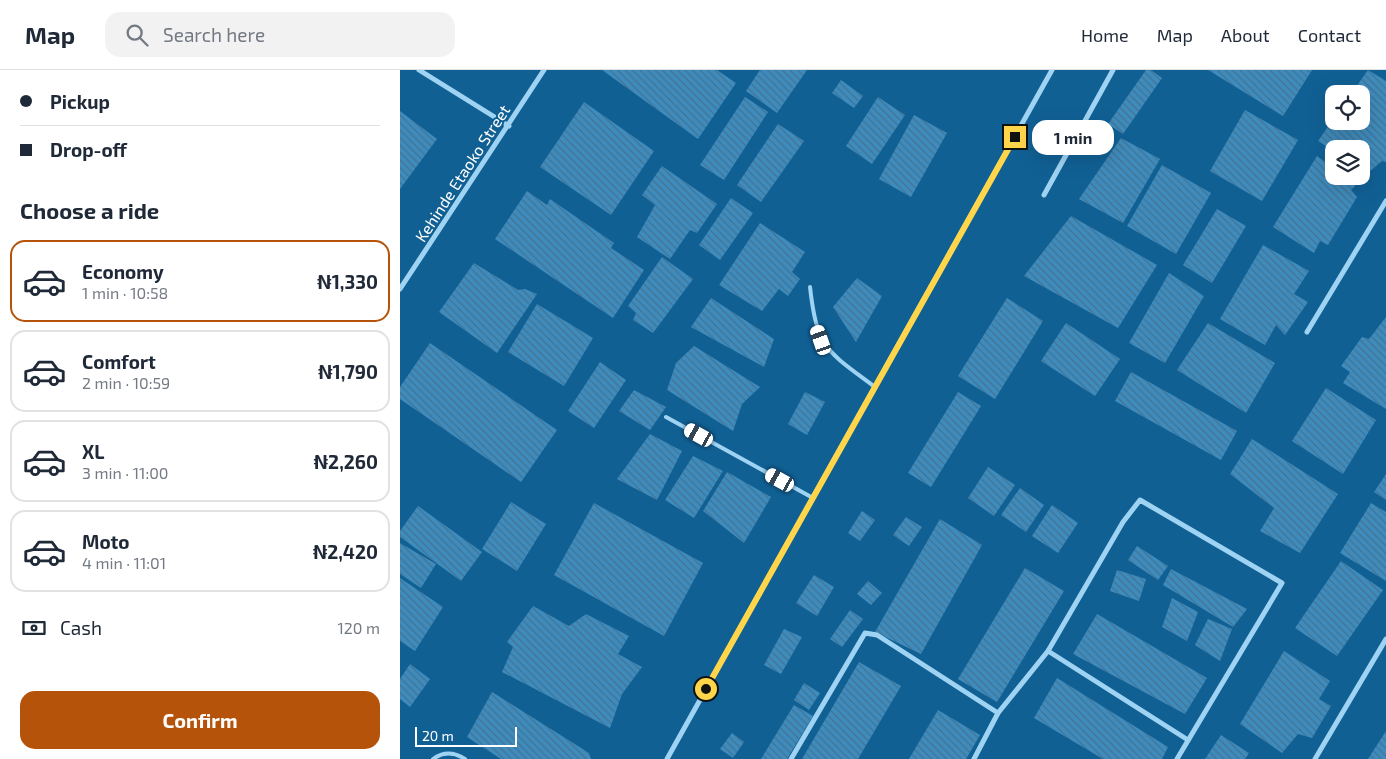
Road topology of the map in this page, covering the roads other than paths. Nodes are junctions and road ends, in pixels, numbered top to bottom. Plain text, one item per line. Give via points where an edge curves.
1 (419, 70) edge
2 (544, 70) edge
3 (1052, 70) edge
4 (1113, 70) edge
5 (509, 126) junction
6 (1044, 196) dead end
7 (1386, 202) edge
8 (810, 287) dead end
9 (400, 289) edge
10 (1307, 332) dead end
11 (875, 387) junction
12 (666, 417) dead end
13 (813, 498) junction
14 (1386, 639) edge
15 (1048, 651) junction
16 (998, 713) junction
17 (1188, 740) junction
18 (433, 759) edge
19 (465, 759) edge
20 (667, 759) edge
21 (791, 759) edge
22 (974, 759) edge
23 (1177, 759) edge
24 (1315, 759) edge

1 - 5 street
2 - 5 street, Kehinde Etaoko Street
3 - 11 street
4 - 6 street
5 - 9 street, Kehinde Etaoko Street
7 - 10 street
8 - 11 lane via 814,319 821,340 832,354
11 - 13 street
12 - 13 lane
13 - 20 street
14 - 24 street
15 - 16 street
15 - 17 street
15 - 17 street via 1123,522 1140,500 1282,584
16 - 21 street via 877,635 865,633
16 - 22 street
17 - 23 street
18 - 19 lane via 444,753 457,754

